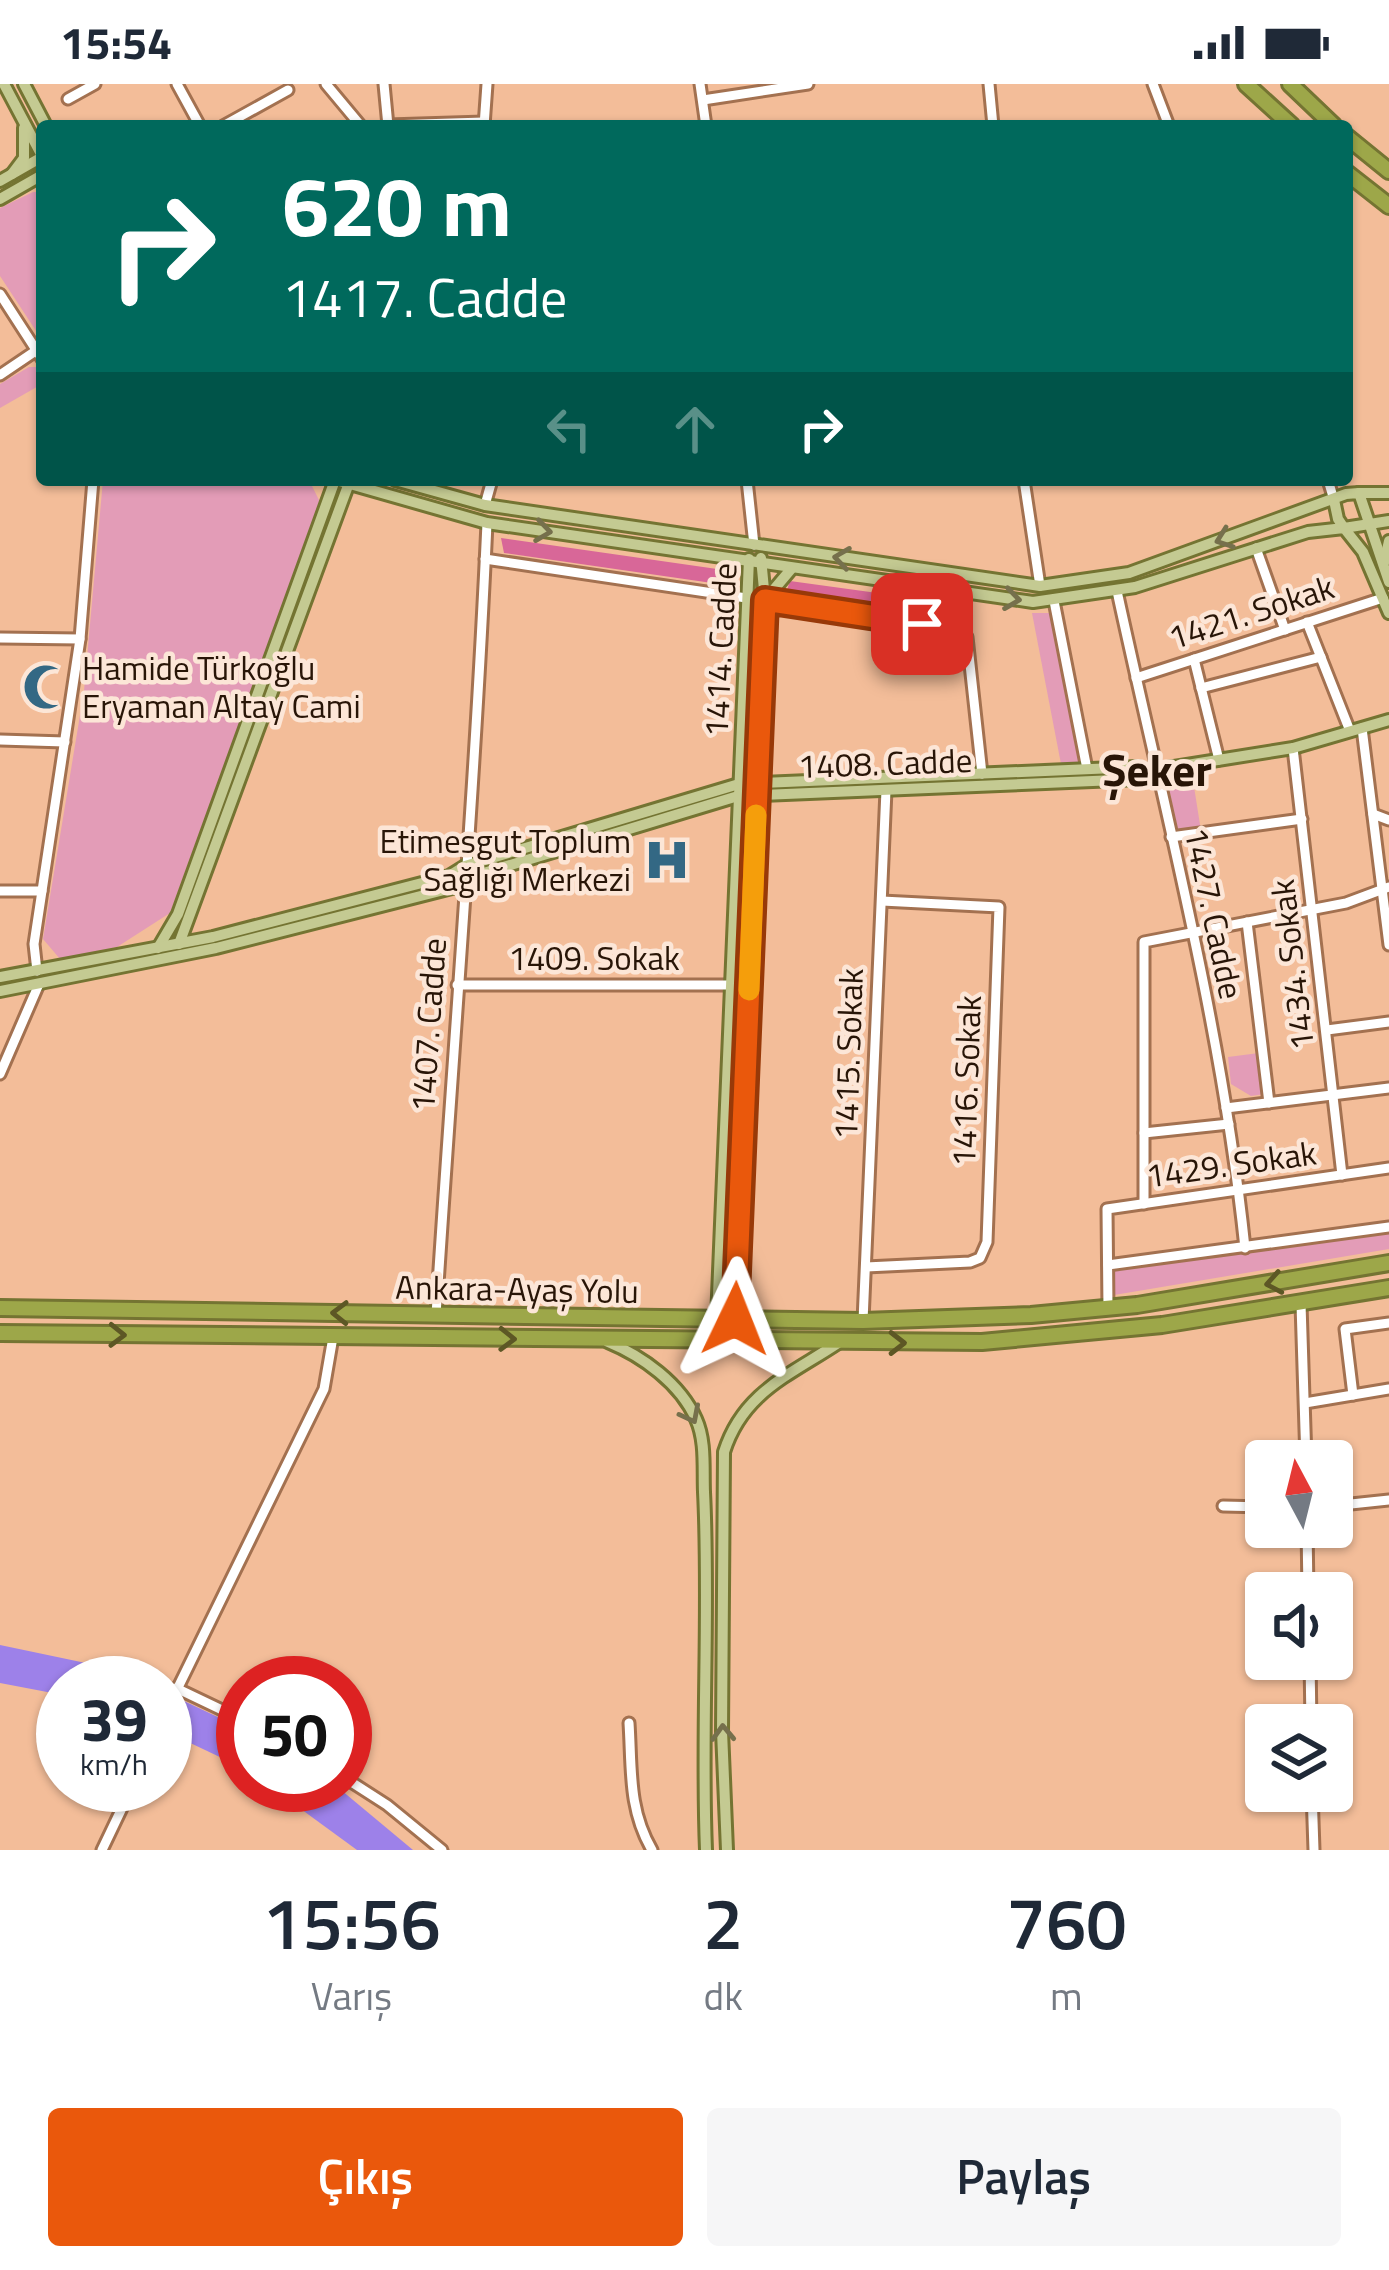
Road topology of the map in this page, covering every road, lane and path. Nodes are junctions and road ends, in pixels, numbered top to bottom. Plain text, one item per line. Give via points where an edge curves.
1 (4, 84) edge
2 (24, 84) edge
3 (94, 84) edge
4 (177, 84) edge
5 (326, 84) edge
6 (384, 84) edge
7 (487, 84) edge
8 (700, 84) edge
9 (808, 84) edge
10 (989, 84) edge
11 (1290, 84) edge
12 (1155, 85) edge
13 (1246, 85) edge
14 (288, 90) dead end
15 (68, 99) dead end
16 (703, 100) junction
17 (22, 120) junction
18 (43, 120) edge
19 (197, 120) edge
20 (234, 120) edge
21 (356, 120) edge
22 (387, 120) edge
23 (484, 120) edge
24 (705, 120) edge
25 (992, 120) edge
26 (1167, 120) edge
27 (1285, 120) edge
28 (1328, 120) edge
29 (1353, 142) edge
30 (36, 146) edge
31 (36, 160) edge
32 (1389, 171) edge
33 (12, 174) junction
34 (1353, 178) edge
35 (36, 179) edge
36 (0, 182) edge
37 (0, 200) edge
38 (1389, 206) edge
39 (0, 294) edge
40 (36, 349) edge
41 (36, 356) edge
42 (0, 375) edge
43 (93, 486) edge
44 (340, 486) edge
45 (340, 486) edge
46 (359, 486) edge
47 (417, 486) edge
48 (490, 486) edge
49 (748, 486) edge
50 (1025, 486) edge
51 (1330, 486) edge
52 (1352, 486) edge
53 (1389, 493) edge
54 (1359, 494) junction
55 (1334, 500) junction
56 (485, 505) junction
57 (1389, 521) edge
58 (487, 523) junction
59 (1367, 523) junction
60 (1344, 528) junction
61 (1389, 541) edge
62 (754, 545) junction
63 (1256, 548) junction
64 (485, 559) junction
65 (748, 561) junction
66 (763, 563) junction
67 (1383, 566) junction
68 (792, 568) junction
69 (1389, 581) edge
70 (1040, 586) junction
71 (1117, 591) junction
72 (747, 597) junction
73 (1383, 598) junction
74 (765, 600) junction
75 (1054, 601) junction
76 (1389, 613) edge
77 (1307, 622) junction
78 (1285, 630) junction
79 (0, 638) edge
80 (80, 639) junction
81 (1321, 657) junction
82 (1194, 659) junction
83 (1136, 678) junction
84 (1202, 688) junction
85 (1389, 720) edge
86 (1356, 730) junction
87 (0, 740) edge
88 (64, 742) junction
89 (1293, 748) junction
90 (1219, 760) junction
91 (1087, 769) junction
92 (1153, 771) junction
93 (982, 774) junction
94 (757, 789) junction
95 (739, 790) junction
96 (886, 790) junction
97 (1372, 814) junction
98 (1302, 819) junction
99 (1389, 820) edge
100 (1171, 837) junction
101 (464, 873) junction
102 (1386, 889) edge
103 (0, 891) edge
104 (42, 891) junction
105 (881, 901) junction
106 (1313, 910) junction
107 (191, 915) junction
108 (1246, 922) junction
109 (1192, 931) junction
110 (213, 937) junction
111 (179, 944) junction
112 (1389, 945) edge
113 (158, 949) junction
114 (173, 958) junction
115 (149, 963) junction
116 (0, 977) edge
117 (38, 978) junction
118 (457, 985) junction
119 (730, 985) junction
120 (0, 991) edge
121 (1389, 1022) edge
122 (1328, 1030) junction
123 (0, 1074) edge
124 (1389, 1088) edge
125 (1335, 1094) junction
126 (1269, 1102) junction
127 (1226, 1108) junction
128 (1229, 1124) junction
129 (1144, 1133) junction
130 (1389, 1168) edge
131 (1342, 1175) junction
132 (1239, 1191) junction
133 (1144, 1204) junction
134 (1389, 1227) edge
135 (1245, 1248) junction
136 (1389, 1263) edge
137 (1108, 1265) junction
138 (866, 1267) junction
139 (1389, 1288) edge
140 (1301, 1304) junction
141 (0, 1308) edge
142 (1108, 1308) junction
143 (436, 1315) junction
144 (717, 1319) junction
145 (735, 1319) junction
146 (863, 1321) junction
147 (1389, 1323) edge
148 (0, 1333) edge
149 (333, 1337) junction
150 (604, 1340) junction
151 (838, 1343) junction
152 (1389, 1389) edge
153 (1353, 1394) junction
154 (1305, 1403) junction
155 (1306, 1440) edge
156 (1389, 1500) edge
157 (1353, 1504) edge
158 (1223, 1506) dead end
159 (1245, 1507) edge
160 (192, 1656) edge
161 (629, 1723) dead end
162 (372, 1795) edge
163 (120, 1812) edge
164 (1313, 1812) edge
165 (102, 1850) edge
166 (442, 1850) edge
167 (652, 1850) edge
168 (706, 1850) edge
169 (727, 1850) edge
170 (1314, 1850) edge

1 - 17 main road
2 - 18 main road
3 - 15 street
4 - 19 street
5 - 21 street
6 - 22 street
7 - 23 street
8 - 16 street
9 - 16 street
10 - 25 street
11 - 28 highway
12 - 26 street
13 - 27 highway
14 - 20 street
16 - 24 street
17 - 30 main road
17 - 33 main road via 25,152
29 - 32 highway
31 - 33 main road
33 - 36 main road
34 - 38 highway
35 - 37 main road
39 - 40 street
41 - 42 street
43 - 80 street
44 - 107 main road
45 - 113 main road
46 - 58 main road
47 - 56 main road
48 - 56 street
49 - 62 street
50 - 70 street
51 - 55 street
52 - 54 street
53 - 54 main road
54 - 55 main road
54 - 59 main road
55 - 60 main road
55 -> 70 main road via 1129,573
56 - 62 main road
57 - 59 main road
58 - 64 street, 1407. Cadde
58 -> 65 main road
59 - 60 main road
59 - 67 main road
60 - 63 main road
60 - 73 main road
61 - 67 main road
62 - 65 main road, 1414. Cadde
62 - 66 main road, 1414. Cadde
70 -> 62 main road
63 - 71 main road
63 - 78 street
64 - 72 street
64 - 101 street, 1407. Cadde
65 - 66 main road
65 - 72 main road, 1414. Cadde
66 - 68 main road
66 - 74 main road, 1414. Cadde
67 - 69 main road
68 - 74 main road
68 -> 75 main road
71 - 75 main road
71 - 83 street, 1427. Cadde
72 - 74 street
72 - 95 main road, 1414. Cadde
73 - 76 main road
73 - 77 street, 1421. Sokak
74 - 93 street via 965,632
74 - 94 main road, 1414. Cadde
75 - 91 street
77 - 78 street, 1421. Sokak
77 - 81 street
78 - 82 street, 1421. Sokak
79 - 80 street
80 - 88 street
81 - 84 street
81 - 86 street
82 - 83 street, 1421. Sokak
82 - 84 street
83 - 92 street, 1427. Cadde
84 - 90 street
85 - 86 main road, 1408. Cadde
86 - 89 main road, 1408. Cadde
86 - 97 street
87 - 88 street
88 - 104 street
89 - 90 main road, 1408. Cadde
89 - 98 street, 1434. Sokak
90 - 92 main road, 1408. Cadde
91 - 92 main road, 1408. Cadde
91 - 93 main road, 1408. Cadde
92 - 96 main road, 1408. Cadde via 1140,779
92 - 100 street, 1427. Cadde
93 - 94 main road, 1408. Cadde
94 - 95 main road, 1408. Cadde
94 - 96 main road, 1408. Cadde
94 - 145 main road, 1414. Cadde
95 - 101 main road, 1408. Cadde
95 - 119 main road, 1414. Cadde
96 - 105 street, 1415. Sokak
97 - 99 street
97 - 102 street
98 - 100 street
98 - 106 street, 1434. Sokak
100 - 109 street, 1427. Cadde
101 - 110 main road, 1408. Cadde
101 - 114 main road, 1408. Cadde via 452,888
101 - 118 street, 1407. Cadde
102 - 106 street
102 - 112 street
103 - 104 street
104 - 117 street
105 - 138 street, 1415. Sokak
105 - 138 street, 1416. Sokak via 999,908 987,1242 970,1262
106 - 108 street
106 - 122 street, 1434. Sokak
107 - 110 main road
107 - 111 main road
108 - 109 street
108 - 126 street
109 - 127 street, 1427. Cadde
109 - 129 street via 1144,942
110 - 111 main road, 1408. Cadde
111 - 113 main road, 1408. Cadde
111 - 114 main road
113 - 115 main road
113 - 117 main road, 1408. Cadde
114 - 115 main road, 1408. Cadde
115 - 117 main road, 1408. Cadde
116 - 117 main road, 1408. Cadde
117 - 120 main road, 1408. Cadde
117 - 123 street
118 - 119 street, 1409. Sokak
118 - 143 street, 1407. Cadde
119 - 144 main road, 1414. Cadde
121 - 122 street
122 - 125 street, 1434. Sokak
124 - 125 street
125 - 126 street
125 - 131 street, 1434. Sokak
126 - 127 street
127 - 128 street, 1427. Cadde
128 - 129 street
128 - 132 street, 1427. Cadde
129 - 133 street
130 - 131 street, 1429. Sokak
131 - 132 street, 1429. Sokak
132 - 133 street, 1429. Sokak
132 - 135 street, 1427. Cadde
133 - 137 street, 1429. Sokak via 1107,1209
134 - 135 street
135 - 137 street
136 -> 142 highway, Ankara-Ayaş Yolu
137 - 142 street, 1429. Sokak
138 - 146 street, 1415. Sokak
139 - 140 highway, Ankara-Ayaş Yolu
151 -> 140 highway, Ankara-Ayaş Yolu via 1086,1335
140 - 154 street
143 -> 141 highway, Ankara-Ayaş Yolu
142 - 146 highway, Ankara-Ayaş Yolu
143 - 144 highway, Ankara-Ayaş Yolu
144 - 145 highway, Ankara-Ayaş Yolu
145 - 146 highway, Ankara-Ayaş Yolu
147 - 153 street via 1346,1329
148 -> 149 highway, Ankara-Ayaş Yolu
149 -> 150 highway, Ankara-Ayaş Yolu
149 - 160 street via 324,1389
150 - 151 highway, Ankara-Ayaş Yolu
150 -> 168 main road via 665,1378 700,1431
169 -> 151 main road via 724,1452 737,1419 766,1386
152 - 153 street
153 - 154 street
154 - 155 street
156 - 157 street
158 - 159 street
161 - 167 street via 637,1824
162 - 166 street
163 - 165 street
164 - 170 street

